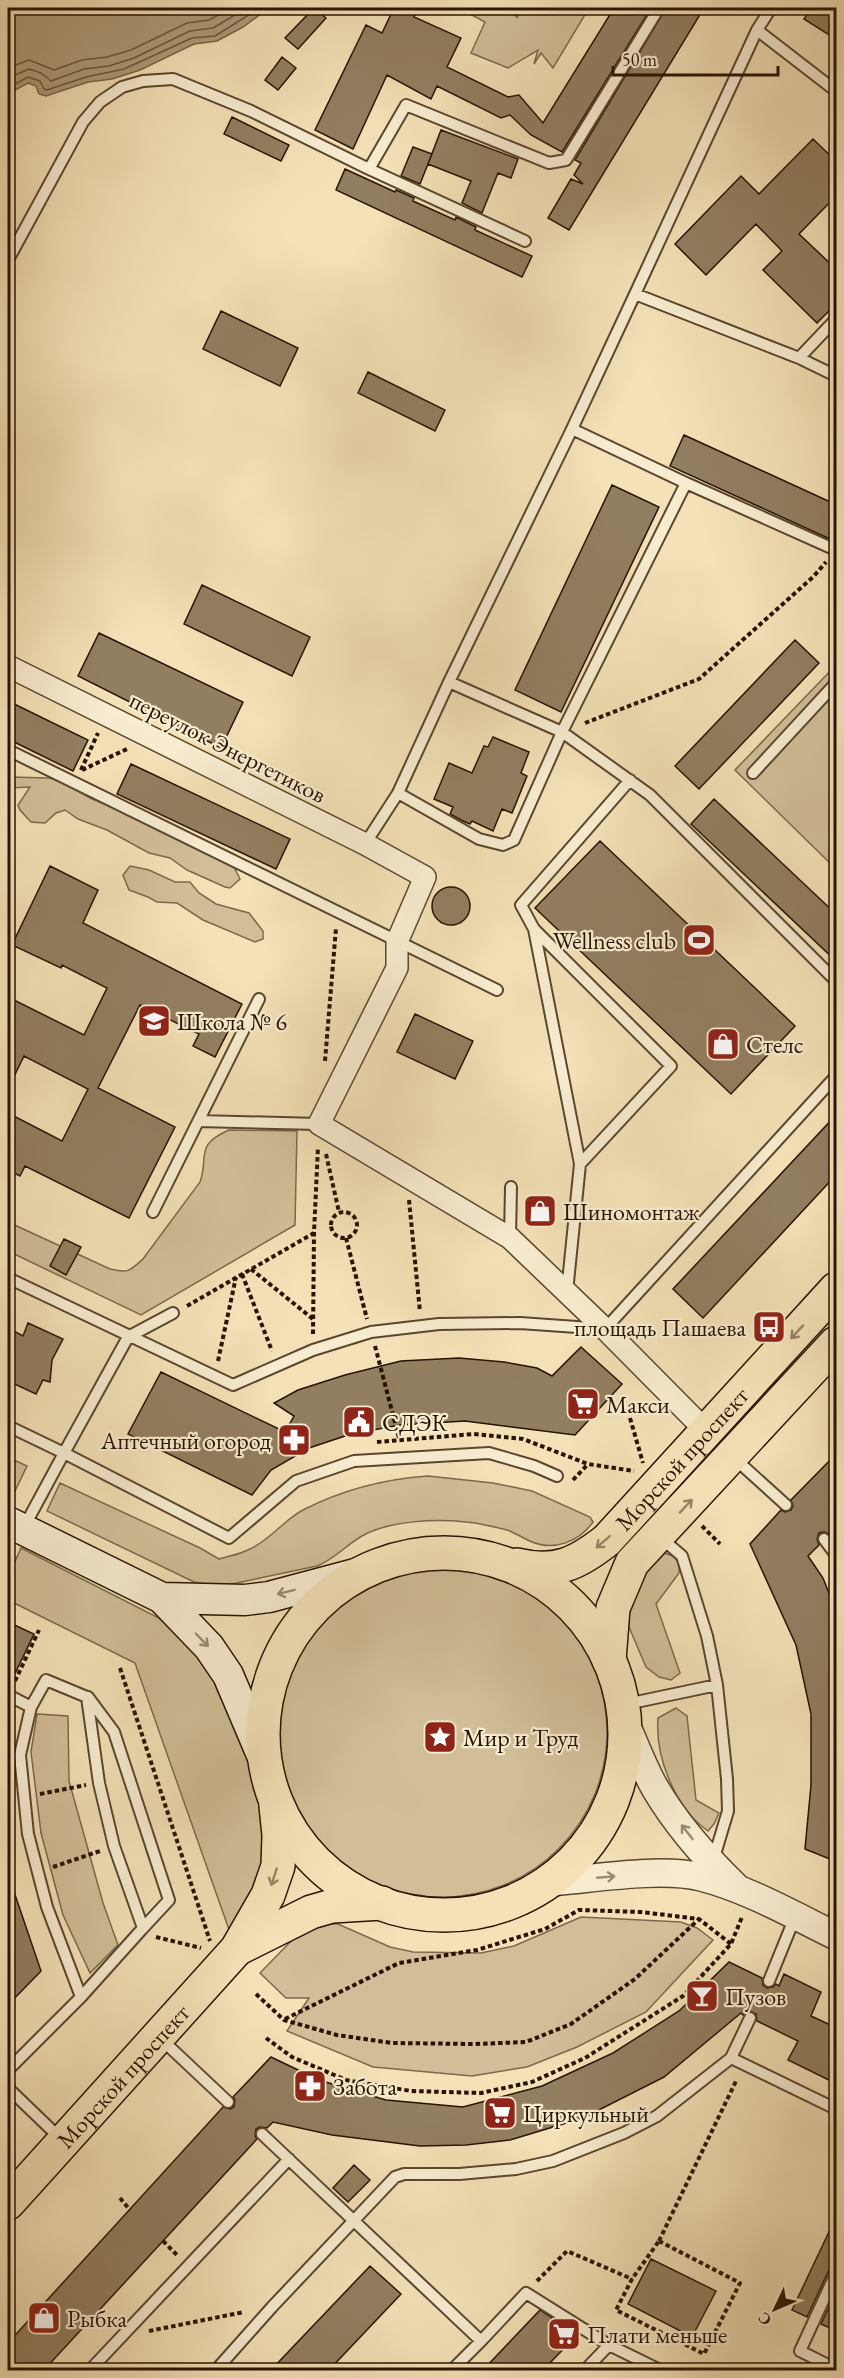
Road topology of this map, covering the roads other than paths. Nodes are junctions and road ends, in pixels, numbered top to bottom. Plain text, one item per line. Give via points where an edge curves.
1 (659, 8) edge
2 (771, 8) edge
3 (757, 30) junction
4 (837, 91) edge
5 (369, 170) junction
6 (525, 241) dead end
7 (8, 260) edge
8 (635, 294) junction
9 (837, 319) edge
10 (798, 358) junction
11 (837, 376) edge
12 (572, 429) junction
13 (686, 483) junction
14 (837, 550) edge
15 (8, 666) edge
16 (449, 682) junction
17 (837, 683) edge
18 (562, 732) junction
19 (8, 750) edge
20 (753, 773) dead end
21 (630, 780) junction
22 (398, 793) junction
23 (364, 844) junction
24 (534, 929) junction
25 (398, 942) junction
26 (837, 981) edge
27 (497, 990) dead end
28 (259, 999) dead end
29 (837, 1076) edge
30 (200, 1120) junction
31 (319, 1124) junction
32 (580, 1164) junction
33 (511, 1187) dead end
34 (153, 1212) dead end
35 (510, 1238) junction
36 (8, 1278) edge
37 (837, 1289) edge
38 (567, 1293) junction
39 (173, 1313) road end
40 (605, 1329) junction
41 (128, 1337) junction
42 (837, 1343) edge
43 (8, 1426) edge
44 (706, 1431) junction
45 (64, 1453) junction
46 (732, 1456) junction
47 (557, 1476) dead end
48 (786, 1505) dead end
49 (15, 1526) edge
50 (658, 1535) junction
51 (824, 1539) dead end
52 (837, 1555) edge
53 (498, 1561) junction
54 (363, 1572) junction
55 (162, 1598) junction
56 (609, 1659) junction
57 (717, 1685) junction
58 (8, 1695) edge
59 (87, 1696) junction
60 (31, 1707) junction
61 (623, 1712) junction
62 (265, 1762) junction
63 (275, 1798) junction
64 (712, 1864) junction
65 (548, 1882) junction
66 (741, 1891) junction
67 (382, 1903) junction
68 (795, 1916) junction
69 (834, 1927) edge
70 (147, 1932) junction
71 (226, 1950) junction
72 (768, 1981) dead end
73 (81, 1997) junction
74 (750, 2018) dead end
75 (158, 2036) junction
76 (731, 2058) junction
77 (8, 2070) edge
78 (8, 2088) edge
79 (228, 2102) dead end
80 (837, 2109) edge
81 (262, 2134) dead end
82 (64, 2142) junction
83 (289, 2159) junction
84 (8, 2203) edge
85 (354, 2219) junction
86 (837, 2273) edge
87 (481, 2341) junction
88 (609, 2345) junction
89 (837, 2369) edge
90 (90, 2370) edge
91 (216, 2370) edge
92 (452, 2370) edge
93 (585, 2370) edge
94 (660, 2370) edge

1 - 5 lane via 566,160 549,163 406,105
2 - 3 lane
3 - 4 lane
3 - 8 lane
5 - 6 lane
5 - 7 lane via 210,93 173,79 143,81 122,87 100,102 83,122
8 - 10 lane
8 - 12 lane
9 - 10 lane
10 - 11 lane
12 - 13 lane
12 - 16 lane
13 - 14 lane
13 - 18 lane
15 - 23 street, переулок Энергетиков
16 - 18 lane
16 - 22 lane
17 - 20 lane
18 - 21 lane
18 - 22 lane via 514,840 503,845 479,839
19 - 25 lane
21 - 24 lane via 521,905
21 - 26 lane via 650,795
22 - 23 lane
23 - 25 street, переулок Энергетиков via 424,877
24 - 32 lane
24 - 32 lane via 671,1066
25 - 27 lane
25 - 31 street via 397,968
28 - 30 lane
29 - 40 lane
30 - 31 lane
30 - 34 lane
31 - 35 street
32 - 38 lane
33 - 35 lane
35 - 38 street
36 - 41 lane
37 -> 44 main road, Морской проспект
38 - 40 street
39 - 41 lane
40 - 41 lane via 520,1323 371,1332 313,1350 233,1385
40 - 44 street
41 - 45 lane
42 - 46 main road, Морской проспект
43 - 45 lane
44 - 46 main road
44 -> 53 main road, Морской проспект via 614,1532 582,1558 552,1569
45 - 47 lane via 229,1538 296,1481 354,1461 489,1453
45 - 49 lane
46 - 48 lane
50 -> 46 main road, Морской проспект
49 - 55 main road
50 - 56 main road, Морской проспект via 627,1572 613,1608
50 - 57 lane via 682,1556 707,1636
51 - 52 lane
53 - 54 main road via 467,1554 427,1554
53 - 56 main road via 558,1593 591,1628
54 -> 55 main road via 269,1597
54 - 62 main road via 311,1611 282,1654 265,1711
55 -> 62 main road via 209,1647 228,1675
56 - 61 main road
57 - 61 lane
57 - 64 lane via 728,1811
58 - 60 lane
59 - 60 lane via 46,1680
59 - 70 lane via 99,1783 114,1846
59 - 70 lane via 114,1732 169,1900
60 - 73 lane via 20,1755 28,1834 47,1907
64 -> 61 street via 655,1788
61 - 65 main road via 622,1769 606,1815 582,1851
62 - 63 main road
63 - 67 main road via 287,1823 315,1860 361,1894
63 -> 71 main road via 278,1866 268,1895
64 - 66 street
65 -> 66 street via 674,1873
65 - 67 main road via 494,1908 463,1914 424,1913
66 - 68 street
67 - 71 main road via 332,1906 310,1912 288,1926
68 - 69 street
68 - 72 lane
70 - 73 lane
71 - 75 main road, Морской проспект
73 - 77 lane
74 - 76 lane
75 - 79 lane
75 - 82 main road, Морской проспект
76 - 80 lane
76 - 85 lane via 657,2116 624,2133 553,2161 516,2169 404,2174 395,2177
78 - 82 lane
81 - 83 lane
82 - 84 main road, Морской проспект
83 - 85 lane
83 - 90 lane
85 - 87 lane
85 - 91 lane
86 - 89 lane via 800,2351
87 - 88 lane via 526,2293
87 - 92 lane
88 - 93 lane
88 - 94 lane

